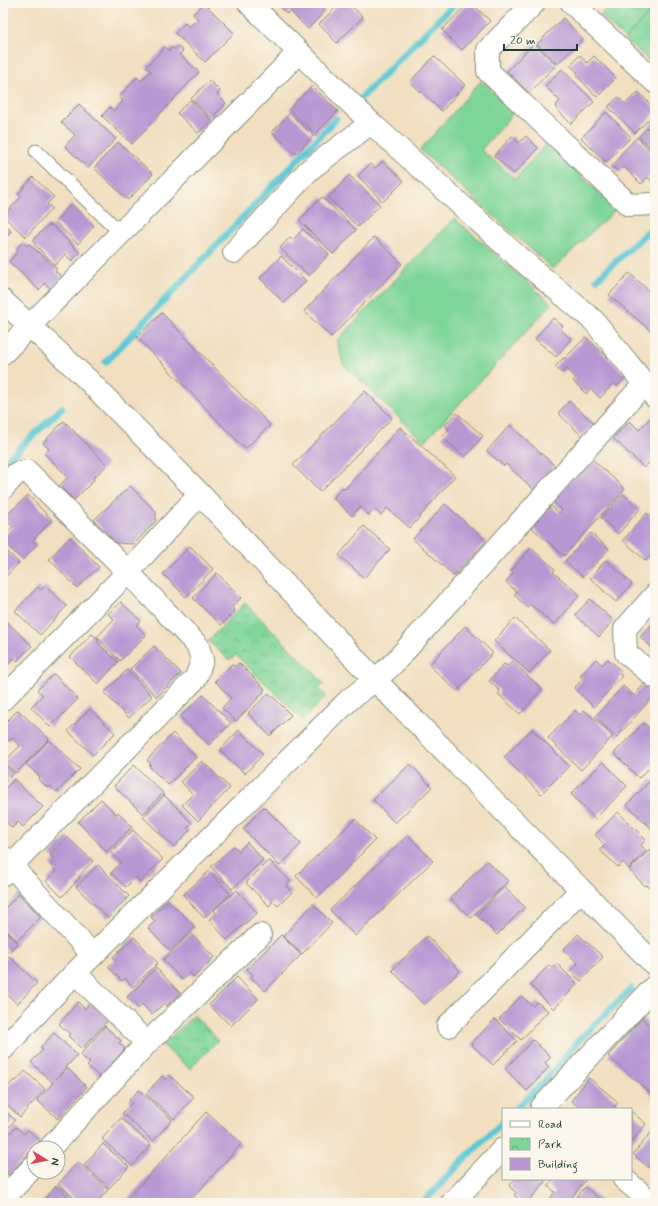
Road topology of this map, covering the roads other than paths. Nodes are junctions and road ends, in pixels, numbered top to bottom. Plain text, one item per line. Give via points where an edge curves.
1 (249, 3) edge
2 (534, 3) edge
3 (572, 3) edge
4 (299, 52) junction
5 (655, 82) edge
6 (371, 123) junction
7 (36, 151) dead end
8 (655, 204) edge
9 (121, 233) junction
10 (234, 252) dead end
11 (3, 301) edge
12 (30, 326) junction
13 (3, 353) edge
14 (650, 391) edge
15 (3, 488) edge
16 (200, 494) junction
17 (128, 572) junction
18 (655, 595) edge
19 (655, 677) edge
20 (375, 680) junction
21 (3, 699) edge
22 (6, 866) edge
23 (581, 890) junction
24 (260, 935) dead end
25 (93, 955) junction
26 (655, 965) edge
27 (75, 973) junction
28 (655, 986) edge
29 (448, 1026) dead end
30 (147, 1043) junction
31 (3, 1049) edge
32 (542, 1108) edge
33 (57, 1140) edge
34 (502, 1150) edge
35 (26, 1175) edge
36 (625, 1180) edge
37 (3, 1199) edge
38 (452, 1203) edge
39 (652, 1203) edge

1 - 4 street
2 - 8 street via 488,50 488,71 629,205
3 - 5 street
4 - 6 street
4 - 9 street
6 - 10 street via 309,170
6 - 14 street via 517,256 594,321
7 - 9 lane
9 - 12 street
11 - 12 street
12 - 13 street
12 - 16 street
14 - 20 street
15 - 17 street via 17,473 27,471
16 - 17 street
16 - 20 street
17 - 21 street
17 - 22 street via 198,646 202,660 196,678
18 - 19 street via 625,629 626,653
20 - 23 street
20 - 25 street via 350,699
22 - 25 street
23 - 26 street
23 - 29 street
24 - 30 street
25 - 27 street
27 - 30 street
27 - 31 street
28 - 32 street
30 - 33 street
34 - 38 street
35 - 37 street
36 - 39 street

